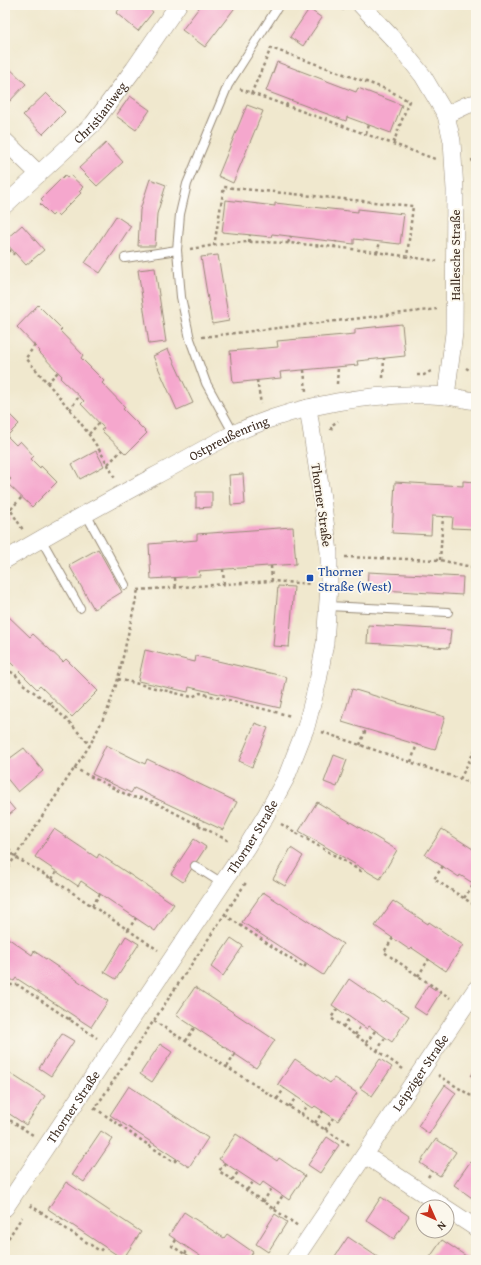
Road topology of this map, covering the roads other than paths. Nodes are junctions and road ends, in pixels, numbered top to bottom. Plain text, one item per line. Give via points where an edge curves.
1 (178, 5) edge
2 (279, 5) edge
3 (355, 10) edge
4 (476, 103) edge
5 (446, 115) junction
6 (5, 141) edge
7 (39, 174) junction
8 (5, 205) edge
9 (177, 250) junction
10 (125, 258) dead end
11 (446, 396) junction
12 (307, 400) junction
13 (476, 401) edge
14 (234, 434) junction
15 (86, 514) junction
16 (36, 542) junction
17 (5, 560) edge
18 (125, 585) dead end
19 (328, 606) junction
20 (80, 608) dead end
21 (448, 612) dead end
22 (195, 866) dead end
23 (222, 883) junction
24 (476, 989) edge
25 (365, 1155) junction
26 (432, 1199) edge
27 (5, 1208) edge
28 (455, 1214) edge
29 (476, 1228) edge
30 (294, 1260) edge

1 - 7 street, Christianiweg via 93,124
2 - 9 lane via 228,85 187,184 180,214
3 - 5 street, Hallesche Straße via 396,42 423,76
4 - 5 street
5 - 11 street, Hallesche Straße via 452,141 455,190 454,333
6 - 7 street
7 - 8 street, Christianiweg
9 - 10 lane
9 - 14 lane via 181,297 190,339 206,383
11 - 12 street, Ostpreußenring via 387,396 343,401
11 - 13 street, Ostpreußenring
12 - 14 street, Ostpreußenring
12 - 19 street, Thorner Straße via 329,552
14 - 15 street, Ostpreußenring
15 - 16 street, Ostpreußenring
15 - 18 lane
16 - 17 street, Ostpreußenring
16 - 20 lane
19 - 21 lane
19 - 23 street, Thorner Straße via 318,681 308,724 286,778 266,815
22 - 23 lane
23 - 27 street, Thorner Straße
24 - 25 street, Leipziger Straße
25 - 26 street
25 - 30 street, Leipziger Straße
28 - 29 street

